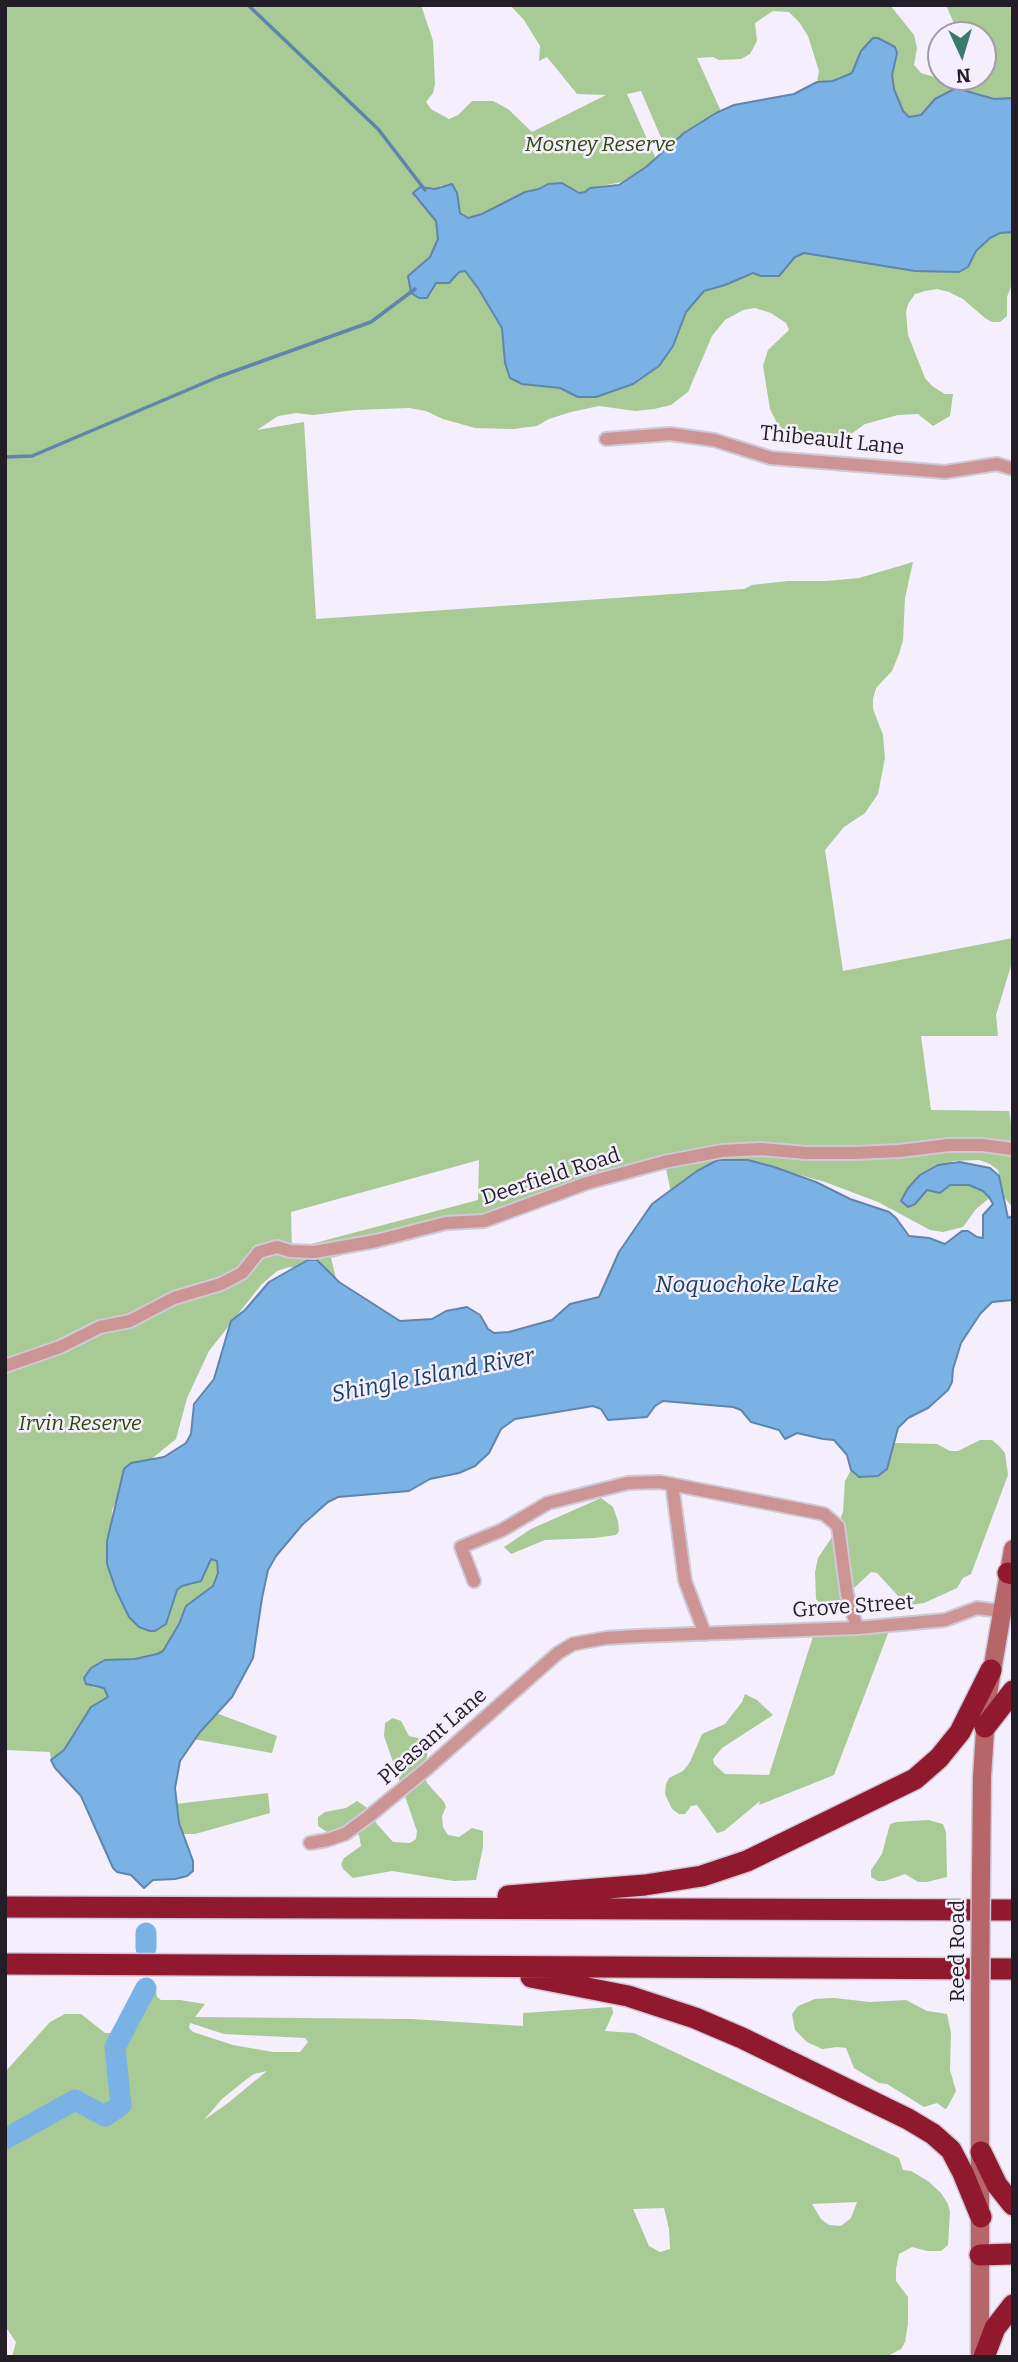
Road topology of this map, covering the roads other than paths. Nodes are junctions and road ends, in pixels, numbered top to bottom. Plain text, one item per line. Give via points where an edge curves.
1 (606, 439) dead end
2 (1013, 469) edge
3 (1013, 1149) edge
4 (5, 1366) edge
5 (672, 1484) junction
6 (1013, 1549) edge
7 (1010, 1573) edge
8 (474, 1581) dead end
9 (1001, 1611) junction
10 (857, 1628) junction
11 (705, 1634) junction
12 (573, 1644) joint
13 (991, 1670) junction
14 (1013, 1691) edge
15 (985, 1727) junction
16 (310, 1843) dead end
17 (1013, 1905) edge
18 (5, 1907) edge
19 (387, 1909) junction
20 (965, 1910) junction
21 (1013, 1910) edge
22 (5, 1964) edge
23 (470, 1967) junction
24 (1013, 1969) edge
25 (981, 2152) junction
26 (1013, 2205) edge
27 (981, 2217) junction
28 (1013, 2254) edge
29 (981, 2255) junction
30 (1013, 2305) edge
31 (982, 2357) edge

1 - 2 street, Thibeault Lane via 670,434 714,440 771,458 945,472 997,464
3 - 4 street, Deerfield Road via 971,1145 854,1153 761,1149 664,1162 587,1183 484,1221 446,1223 314,1252 278,1248 259,1252 242,1273 221,1284 174,1298 130,1321 100,1327
5 - 8 street via 628,1483 548,1503 461,1547
5 - 10 street via 824,1514 838,1526 847,1594
5 - 11 street via 685,1581
6 - 7 street, Reed Road
7 - 9 street, Reed Road
9 - 10 street, Grove Street via 976,1608 946,1620
9 - 13 street, Reed Road
10 - 11 street, Grove Street
11 - 12 street, Grove Street
12 - 16 street, Pleasant Lane via 368,1817 345,1834
13 - 15 street, Reed Road
13 - 19 highway via 960,1732 921,1774 747,1861 702,1876 645,1885
14 - 15 highway
15 - 25 street, Reed Road, bridge
17 - 20 highway
18 - 19 highway
19 - 20 highway
20 - 21 highway
22 - 23 highway
23 - 24 highway
23 - 27 highway via 606,1991 685,2014 759,2046 933,2134 951,2150
25 - 26 highway
25 - 27 street, Reed Road
27 - 29 street, Reed Road
28 - 29 highway
29 - 31 street, Reed Road
30 - 31 highway via 995,2328

